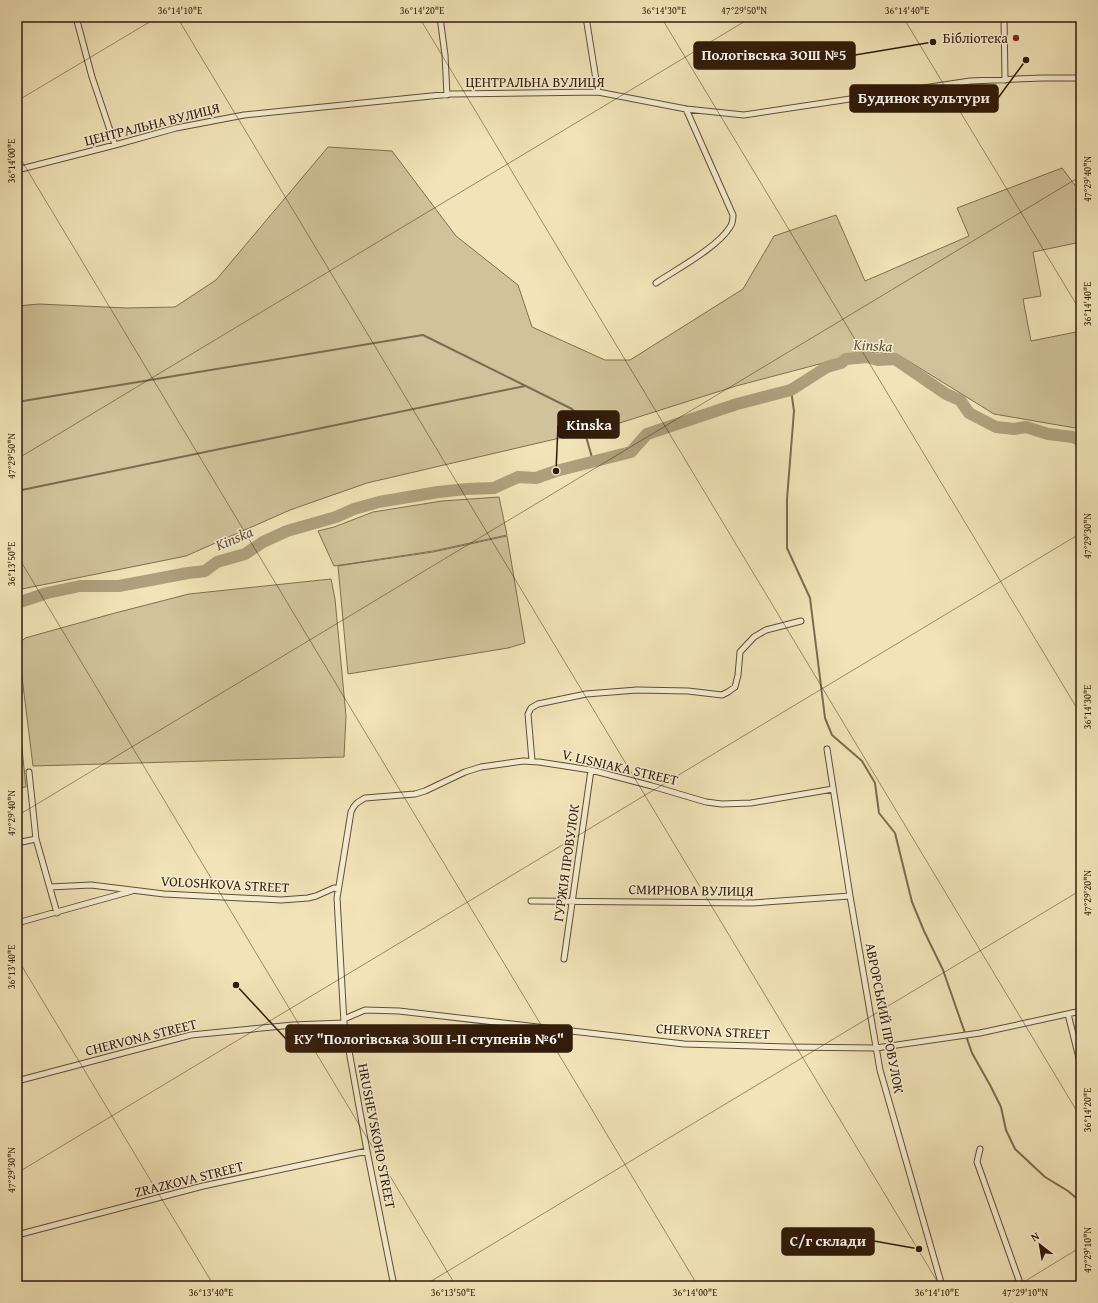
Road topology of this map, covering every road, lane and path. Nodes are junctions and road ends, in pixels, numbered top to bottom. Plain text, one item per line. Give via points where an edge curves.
1 (76, 17) edge
2 (440, 17) edge
3 (586, 17) edge
4 (1004, 17) edge
5 (1081, 78) edge
6 (1005, 80) junction
7 (598, 92) junction
8 (447, 95) junction
9 (686, 109) junction
10 (115, 145) junction
11 (17, 170) edge
12 (656, 283) dead end
13 (801, 621) dead end
14 (827, 749) dead end
15 (532, 761) junction
16 (591, 770) junction
17 (29, 772) dead end
18 (834, 789) junction
19 (358, 802) joint
20 (36, 839) junction
21 (17, 843) edge
22 (50, 886) junction
23 (338, 889) junction
24 (134, 890) junction
25 (850, 896) junction
26 (532, 901) dead end
27 (573, 901) junction
28 (57, 913) junction
29 (17, 923) edge
30 (564, 959) dead end
31 (1081, 1011) edge
32 (1068, 1014) junction
33 (344, 1021) junction
34 (876, 1048) junction
35 (1081, 1066) edge
36 (17, 1081) edge
37 (980, 1149) dead end
38 (367, 1151) junction
39 (17, 1235) edge
40 (1081, 1284) edge
41 (394, 1286) edge
42 (942, 1286) edge
43 (1021, 1286) edge
44 (1074, 1286) edge

1 - 10 street via 92,77
2 - 8 street
3 - 7 street
4 - 6 street
5 - 6 street, ЦЕНТРАЛЬНА ВУЛИЦЯ
6 - 9 street, ЦЕНТРАЛЬНА ВУЛИЦЯ via 970,81 744,115
7 - 8 street, ЦЕНТРАЛЬНА ВУЛИЦЯ
7 - 9 street, ЦЕНТРАЛЬНА ВУЛИЦЯ
8 - 10 street, ЦЕНТРАЛЬНА ВУЛИЦЯ via 244,115 176,128
9 - 12 street via 733,220 720,239
10 - 11 street, ЦЕНТРАЛЬНА ВУЛИЦЯ
13 - 15 street via 766,630 746,644 740,652 735,687 722,695 637,690 586,694 538,704 531,708 528,714
14 - 18 street, АВРОРСЬКИЙ ПРОВУЛОК
15 - 16 street, V. LISNIAKA STREET
15 - 19 street, V. LISNIAKA STREET via 481,767 415,794 365,798
16 - 18 street, V. LISNIAKA STREET via 706,802 722,804 751,803
16 - 27 street, ГУРЖІЯ ПРОВУЛОК
17 - 20 street
18 - 25 street, АВРОРСЬКИЙ ПРОВУЛОК
19 - 23 street, HRUSHEVSKOHO STREET via 351,812
20 - 21 street
20 - 22 street
22 - 24 street, VOLOSHKOVA STREET via 91,885
22 - 28 street
23 - 24 street, VOLOSHKOVA STREET via 334,888 308,898 281,900
23 - 33 street, HRUSHEVSKOHO STREET
24 - 28 street, VOLOSHKOVA STREET
25 - 27 street, СМИРНОВА ВУЛИЦЯ via 753,903
25 - 34 street, АВРОРСЬКИЙ ПРОВУЛОК
26 - 27 street, СМИРНОВА ВУЛИЦЯ
27 - 30 street, ГУРЖІЯ ПРОВУЛОК
28 - 29 street, VOLOSHKOVA STREET
31 - 32 street, CHERVONA STREET
32 - 34 street, CHERVONA STREET via 980,1034
32 - 35 street
33 - 34 street, CHERVONA STREET via 360,1011 372,1009 684,1044
33 - 36 street, CHERVONA STREET via 191,1035
33 - 38 street, HRUSHEVSKOHO STREET
34 - 42 street, АВРОРСЬКИЙ ПРОВУЛОК via 880,1070
37 - 43 street via 977,1162
38 - 39 street, ZRAZKOVA STREET via 203,1186
38 - 41 street, HRUSHEVSKOHO STREET
40 - 44 main road

